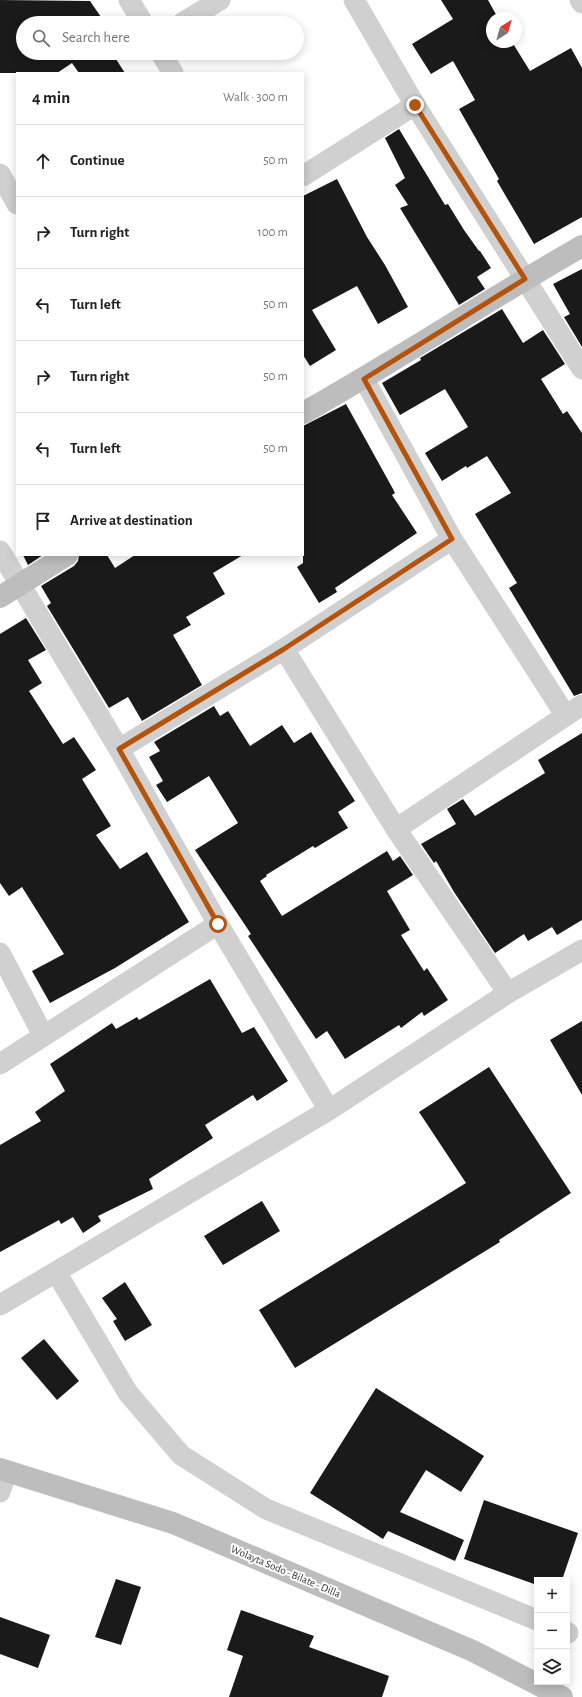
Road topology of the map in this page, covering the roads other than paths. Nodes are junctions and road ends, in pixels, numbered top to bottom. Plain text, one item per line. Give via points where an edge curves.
1 (129, 0) edge
2 (220, 0) edge
3 (354, 0) edge
4 (580, 0) edge
5 (582, 3) edge
6 (139, 16) edge
7 (194, 16) edge
8 (165, 60) edge
9 (172, 72) edge
10 (415, 105) junction
11 (0, 174) edge
12 (304, 175) edge
13 (16, 202) edge
14 (582, 246) edge
15 (525, 279) junction
16 (582, 369) edge
17 (364, 379) junction
18 (304, 412) edge
19 (452, 539) junction
20 (0, 551) edge
21 (66, 556) edge
22 (20, 585) junction
23 (0, 597) edge
24 (284, 649) junction
25 (574, 710) edge
26 (119, 749) junction
27 (396, 829) junction
28 (218, 924) junction
29 (582, 950) edge
30 (0, 953) edge
31 (508, 993) junction
32 (43, 1035) junction
33 (0, 1064) edge
34 (329, 1110) junction
35 (56, 1272) junction
36 (0, 1305) edge
37 (3, 1470) edge
38 (0, 1492) edge
39 (534, 1619) edge
40 (562, 1697) edge

1 - 6 street
2 - 7 street
3 - 10 street
4 - 5 street
8 - 9 street
10 - 12 street
10 - 15 street
11 - 13 street
14 - 15 main road
15 - 16 street
15 - 17 main road
17 - 18 main road
17 - 19 street
19 - 24 street
19 - 25 street
20 - 22 street
21 - 22 main road
22 - 23 main road
22 - 26 street
24 - 26 street
24 - 27 street
25 - 27 street
26 - 28 street
27 - 31 street
28 - 32 street
28 - 34 street
29 - 31 street
30 - 32 street
31 - 34 street
32 - 33 street
34 - 35 street
35 - 36 street
35 - 39 street via 128,1393 181,1455 266,1509
37 - 38 street
37 - 40 main road, Wolayta Sodo - Bilate - Dilla via 173,1523 473,1651

